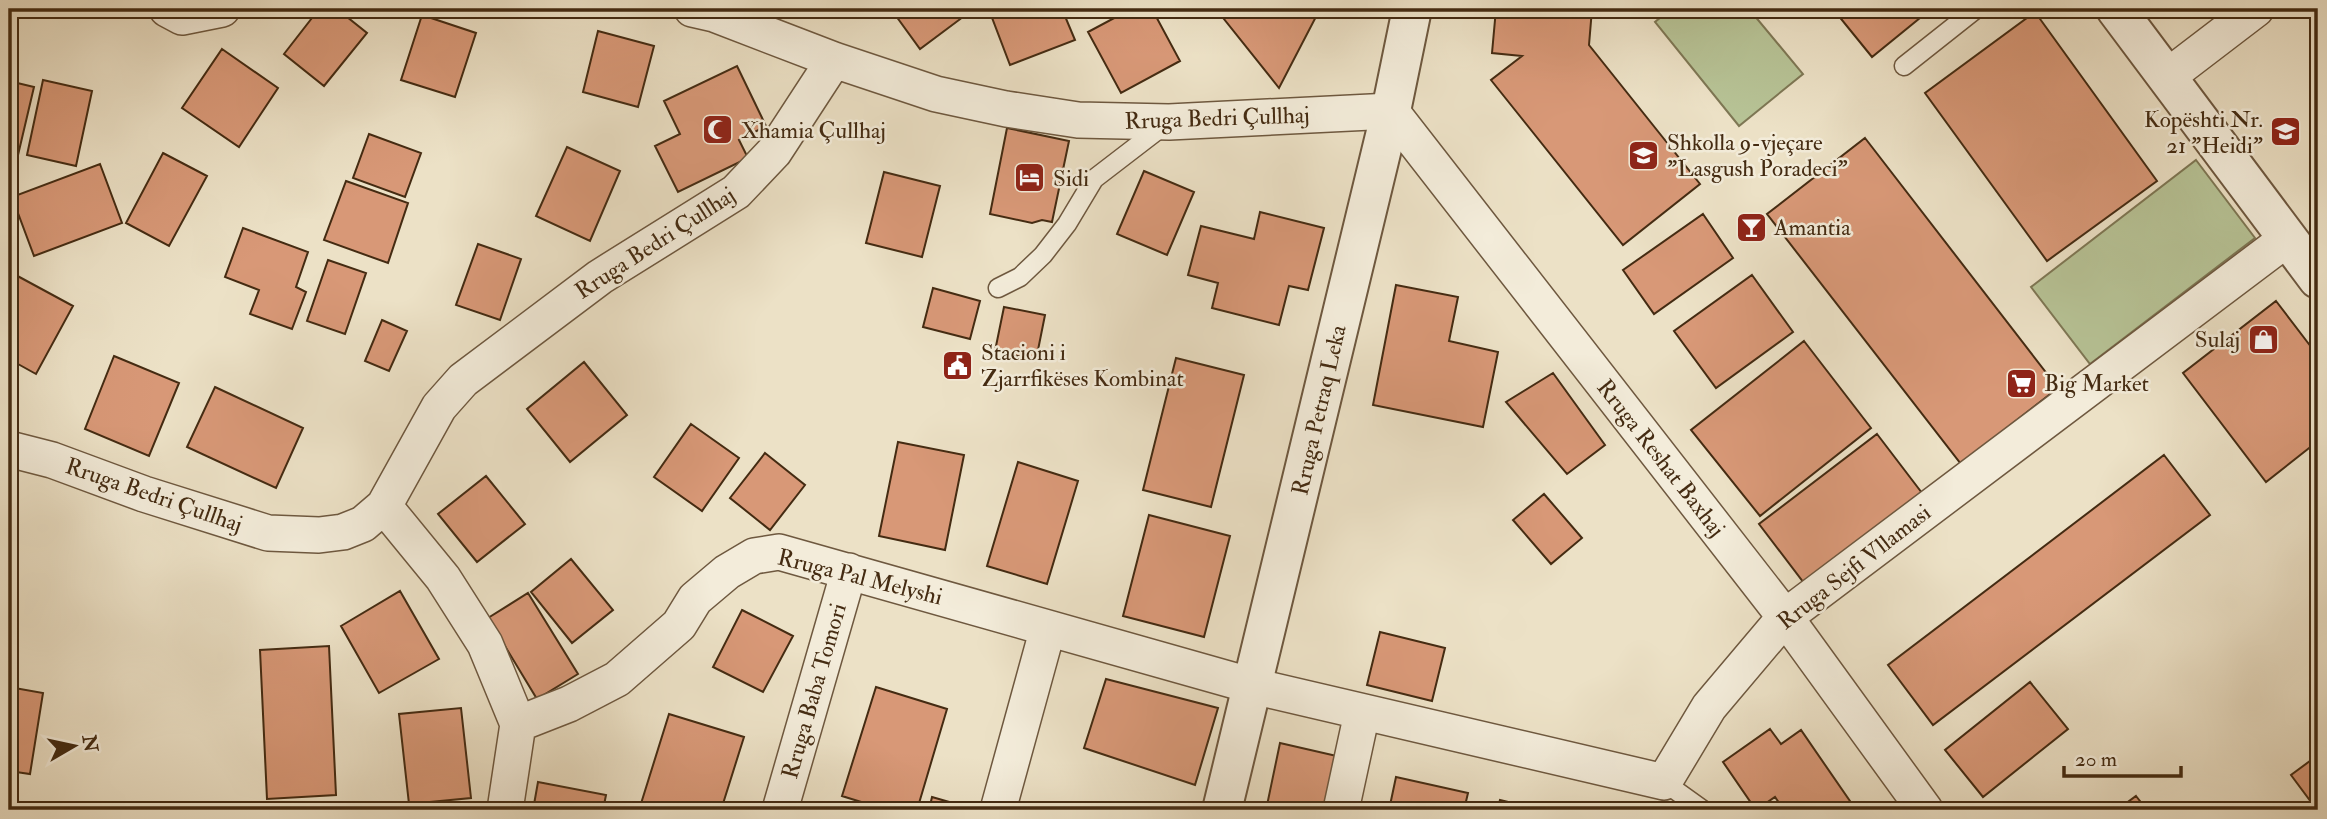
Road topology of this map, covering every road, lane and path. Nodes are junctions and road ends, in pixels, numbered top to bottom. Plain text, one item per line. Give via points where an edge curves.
1 (167, 9) edge
2 (222, 9) edge
3 (692, 9) edge
4 (1412, 9) edge
5 (1976, 9) edge
6 (2116, 9) edge
7 (2256, 9) edge
8 (834, 60) junction
9 (1904, 66) dead end
10 (2167, 77) junction
11 (1391, 111) junction
12 (1169, 122) junction
13 (2288, 238) junction
14 (2318, 279) edge
15 (998, 288) dead end
16 (9, 449) edge
17 (384, 506) junction
18 (849, 571) junction
19 (1785, 617) junction
20 (1048, 628) junction
21 (1253, 686) junction
22 (1362, 713) junction
23 (519, 724) junction
24 (1664, 782) junction
25 (505, 810) edge
26 (780, 810) edge
27 (998, 810) edge
28 (1222, 810) edge
29 (1341, 810) edge
30 (1703, 810) edge
31 (1925, 810) edge

1 - 2 street via 182,17
3 - 8 street
4 - 11 street, Rruga Petraq Leka
5 - 9 lane
6 - 10 street
7 - 10 street
8 - 12 street, Rruga Bedri Çullhaj via 936,94 1006,109 1078,120
8 - 17 street, Rruga Bedri Çullhaj via 774,152 736,192 600,277 463,380 439,407
10 - 13 street
11 - 12 street, Rruga Bedri Çullhaj
11 - 19 street, Rruga Reshat Baxhaj
11 - 21 street, Rruga Petraq Leka
12 - 15 lane via 1094,179 1043,255
13 - 14 street
13 - 19 street, Rruga Sejfi Vllamasi
16 - 17 street, Rruga Bedri Çullhaj via 268,533 343,532 363,524
17 - 23 street via 443,578 485,644
18 - 20 street, Rruga Pal Melyshi
18 - 23 street, Rruga Pal Melyshi via 779,552 754,556 695,599 679,625 617,679
18 - 26 street, Rruga Baba Tomori
19 - 24 street, Rruga Sejfi Vllamasi via 1709,707
19 - 31 street, Rruga Reshat Baxhaj
20 - 21 street, Rruga Pal Melyshi
20 - 27 street
21 - 22 street
21 - 28 street, Rruga Petraq Leka
22 - 24 street
22 - 29 street
23 - 25 street
24 - 30 lane

